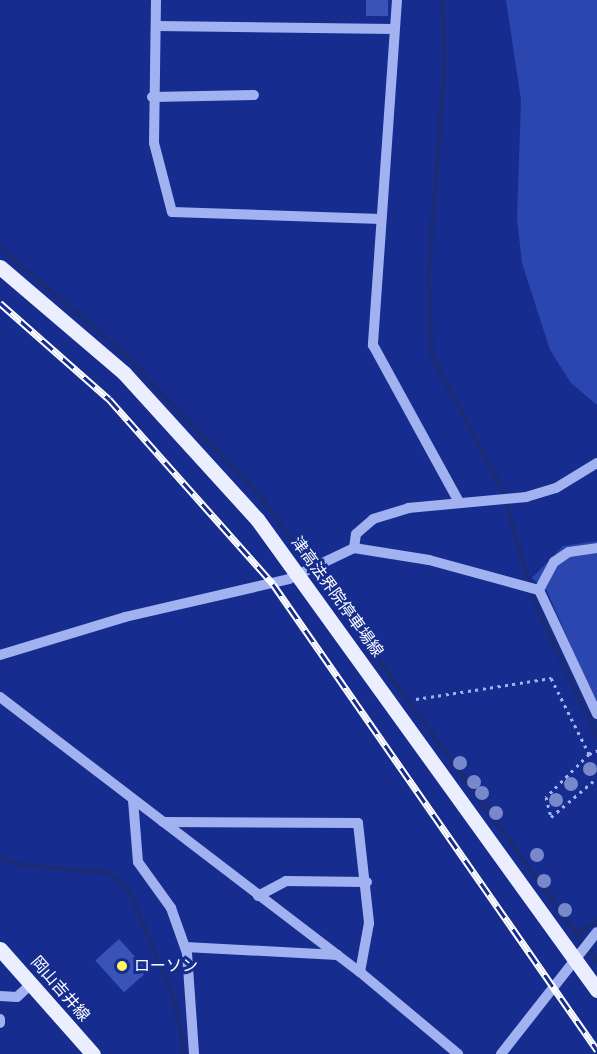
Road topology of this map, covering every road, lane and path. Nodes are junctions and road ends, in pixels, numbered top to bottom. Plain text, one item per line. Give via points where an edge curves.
1 (156, 0) edge
2 (397, 0) edge
3 (158, 26) junction
4 (394, 29) junction
5 (254, 94) dead end
6 (152, 97) junction
7 (381, 219) junction
8 (0, 267) edge
9 (597, 463) edge
10 (459, 502) junction
11 (354, 548) junction
12 (597, 548) edge
13 (311, 571) junction
14 (533, 588) junction
15 (0, 655) edge
16 (0, 697) edge
17 (416, 699) dead end
18 (597, 714) edge
19 (596, 752) edge
20 (589, 754) junction
21 (597, 778) edge
22 (133, 800) junction
23 (163, 822) junction
24 (367, 882) junction
25 (258, 896) junction
26 (597, 932) edge
27 (185, 947) junction
28 (0, 949) edge
29 (582, 951) junction
30 (338, 955) junction
31 (360, 972) junction
32 (31, 984) junction
33 (597, 990) edge
34 (0, 996) edge
35 (93, 1054) edge
36 (194, 1054) edge
37 (458, 1054) edge
38 (501, 1054) edge

1 - 3 street
2 - 4 street
3 - 4 street
3 - 6 street
4 - 7 street
5 - 6 street
6 - 7 street via 154,143 172,212
7 - 10 street via 373,345
8 - 13 main road, 津高法界院停車場線 via 163,414
9 - 10 street via 556,488 505,501
10 - 11 street via 373,519 356,534
11 - 13 street
11 - 14 street via 429,560
12 - 14 street via 569,552 554,562
13 - 15 street via 125,617
13 - 29 main road, 津高法界院停車場線
14 - 18 street
16 - 22 street
17 - 20 path via 551,678 558,681
19 - 20 path
20 - 21 path via 546,797 551,817
22 - 23 street
22 - 27 street via 138,862 171,908
23 - 24 street via 358,823
23 - 25 street
24 - 25 street via 286,880
24 - 31 street via 369,922
25 - 30 street
26 - 29 street
27 - 30 street
27 - 36 street
28 - 32 main road, 岡山吉井線
29 - 33 main road, 津高法界院停車場線
29 - 38 street
30 - 31 street
31 - 37 street
32 - 34 street via 16,997
32 - 35 main road, 岡山吉井線

